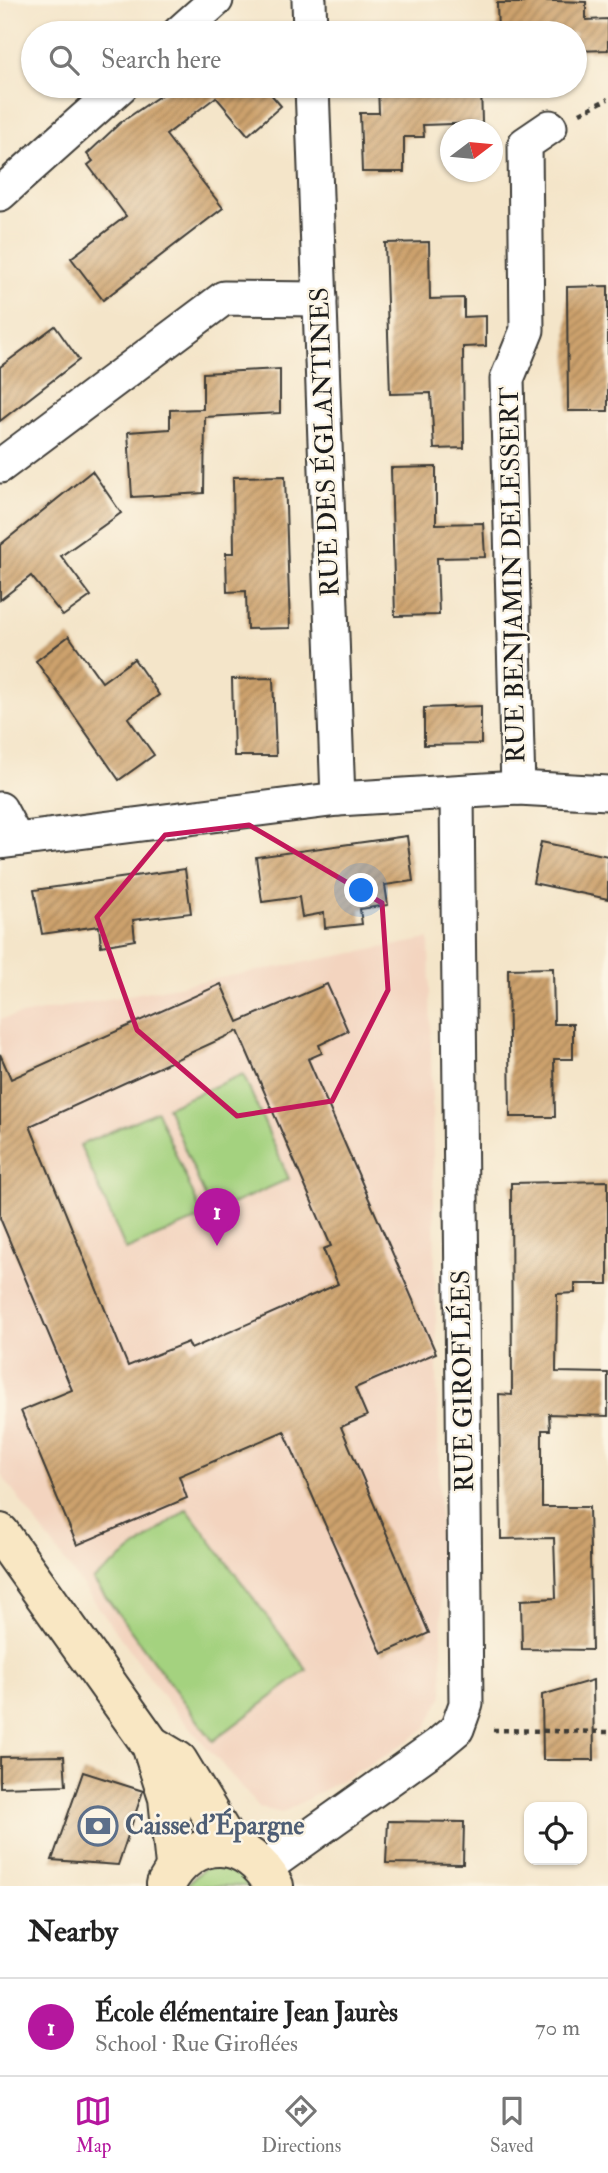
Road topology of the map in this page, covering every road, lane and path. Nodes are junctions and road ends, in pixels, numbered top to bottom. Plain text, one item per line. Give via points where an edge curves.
1 (216, 0) edge
2 (309, 0) edge
3 (192, 21) edge
4 (310, 21) edge
5 (108, 98) edge
6 (312, 98) edge
7 (550, 127) dead end
8 (0, 194) edge
9 (320, 299) junction
10 (0, 466) edge
11 (518, 788) junction
12 (608, 793) edge
13 (457, 794) junction
14 (338, 799) junction
15 (0, 809) edge
16 (8, 840) edge
17 (0, 1532) edge
18 (457, 1729) junction
19 (608, 1732) edge
20 (151, 1745) junction
21 (230, 1847) junction
22 (170, 1876) edge
23 (269, 1877) edge

1 - 3 street
2 - 4 street
5 - 8 street
6 - 9 street, RUE DES ÉGLANTINES
7 - 11 street, RUE BENJAMIN DELESSERT via 525,144 527,330 507,379
9 - 10 street via 223,298
9 - 14 street, RUE DES ÉGLANTINES
11 - 12 street
11 - 13 street
13 - 14 street
13 - 18 street, RUE GIROFLÉES via 466,1704
14 - 16 street
15 - 16 street
17 - 20 street
18 - 19 path
18 - 23 street
20 - 21 street via 178,1761
20 - 22 street via 168,1798
21 - 22 street via 200,1849
21 - 23 street via 249,1854

